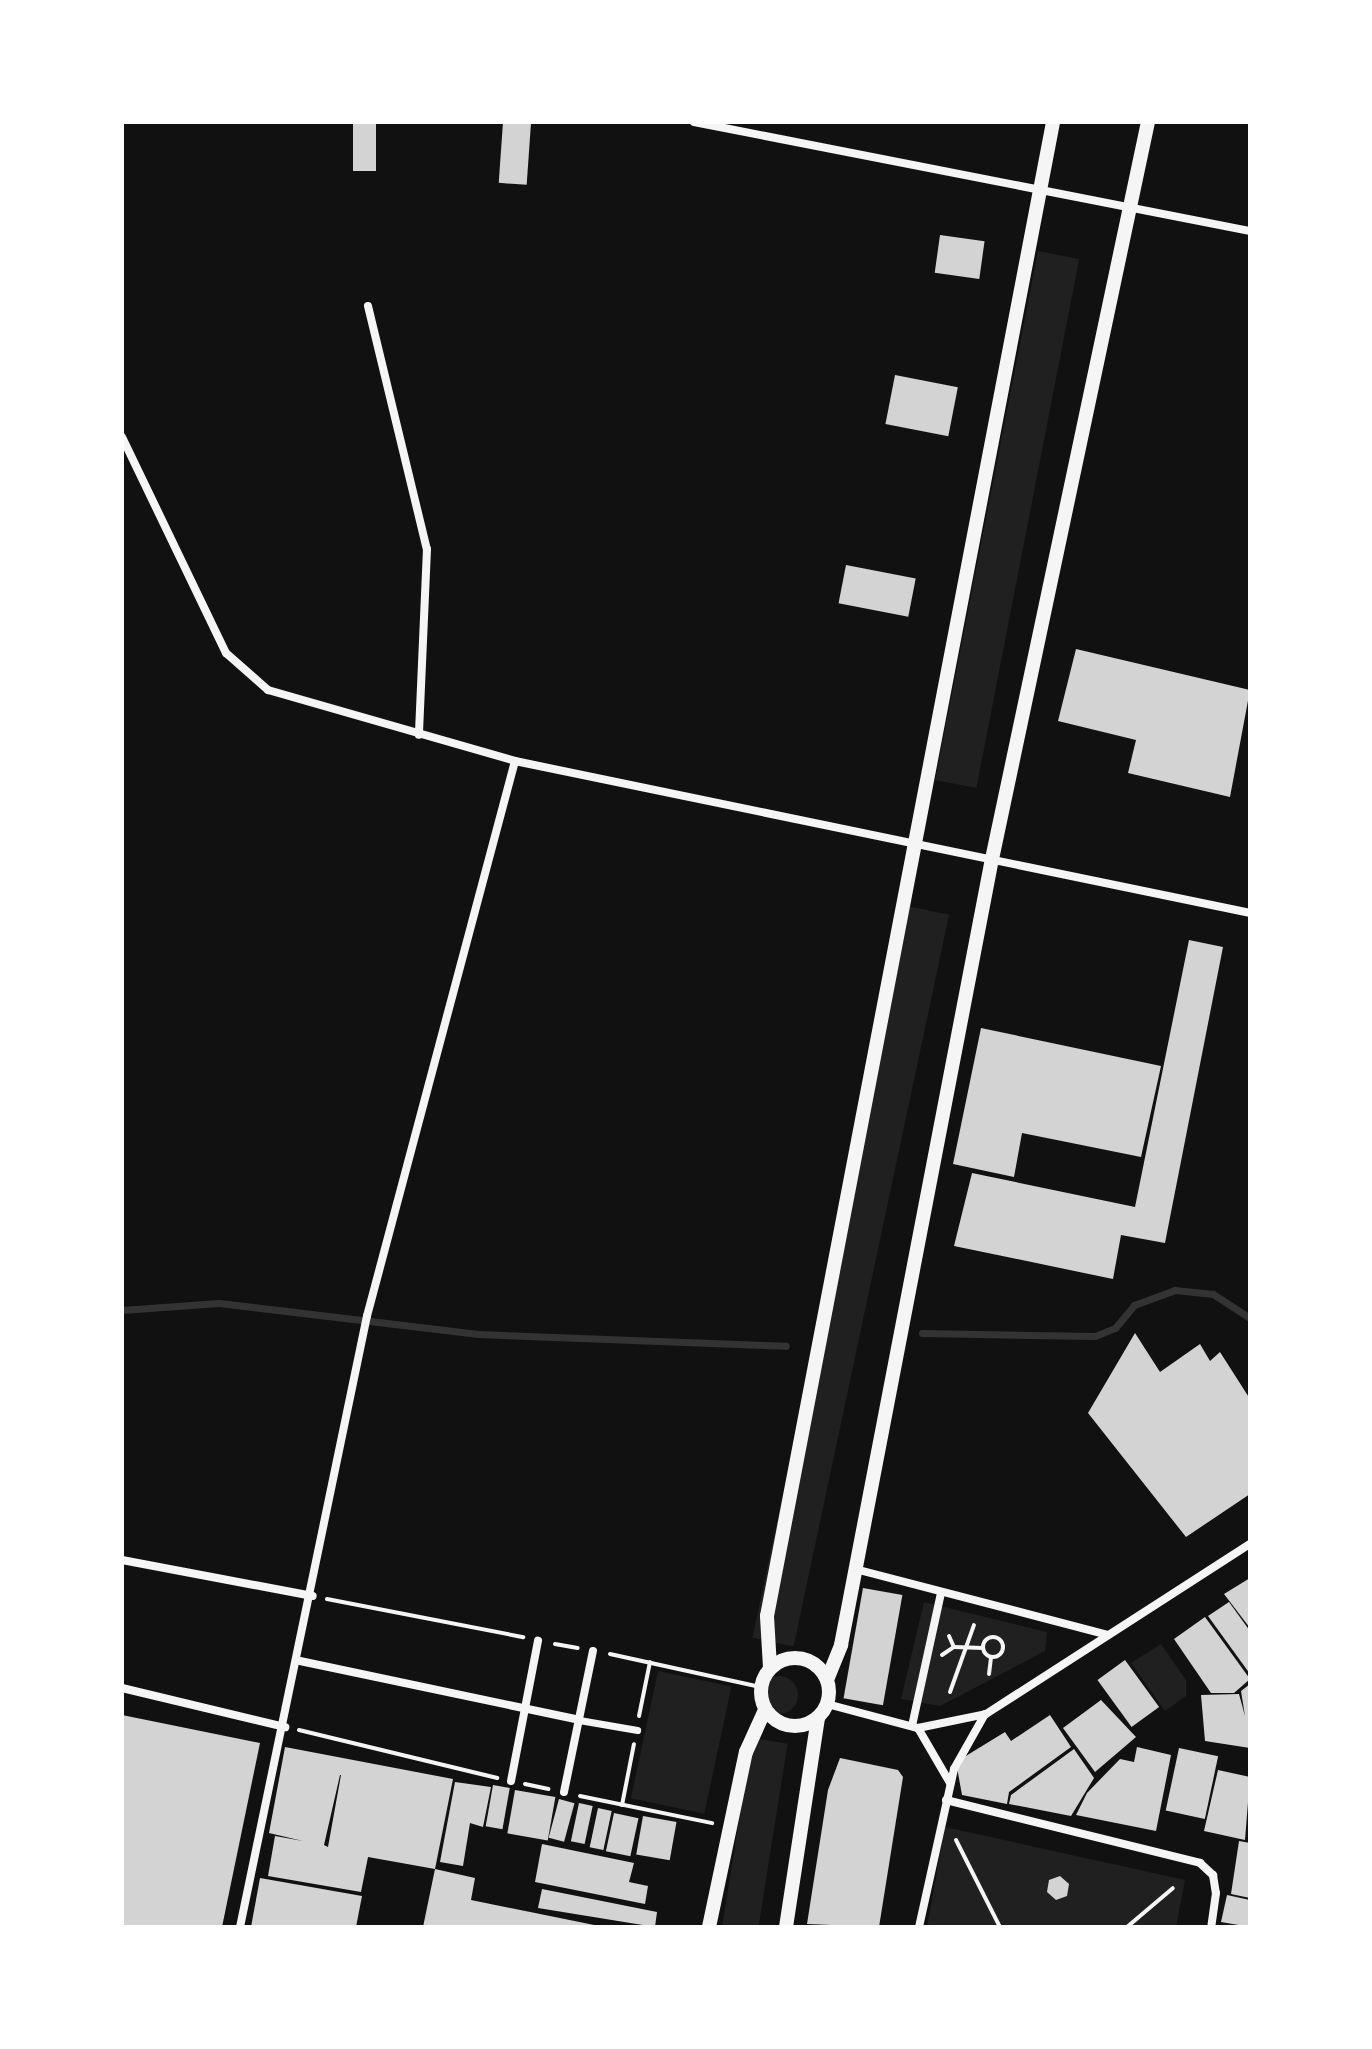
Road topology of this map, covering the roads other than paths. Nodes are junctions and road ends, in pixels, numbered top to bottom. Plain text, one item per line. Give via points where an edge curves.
1 (694, 122) edge
2 (1053, 122) edge
3 (1148, 122) edge
4 (1040, 189) junction
5 (1130, 208) junction
6 (1250, 231) edge
7 (368, 306) dead end
8 (122, 437) edge
9 (419, 735) junction
10 (515, 761) junction
11 (920, 844) junction
12 (992, 859) junction
13 (1250, 913) edge
14 (1250, 1544) edge
15 (122, 1560) edge
16 (855, 1569) junction
17 (941, 1593) junction
18 (313, 1596) junction
19 (1108, 1635) junction
20 (538, 1641) dead end
21 (593, 1651) dead end
22 (300, 1661) junction
23 (770, 1667) junction
24 (827, 1680) junction
25 (122, 1688) edge
26 (827, 1704) junction
27 (524, 1709) junction
28 (765, 1710) junction
29 (986, 1714) junction
30 (818, 1718) junction
31 (579, 1720) junction
32 (285, 1727) junction
33 (915, 1727) junction
34 (637, 1730) dead end
35 (511, 1781) dead end
36 (950, 1783) junction
37 (564, 1792) dead end
38 (946, 1800) junction
39 (240, 1927) edge
40 (709, 1927) edge
41 (787, 1927) edge
42 (919, 1927) edge
43 (1211, 1927) edge

1 - 4 street
2 - 4 street
3 - 5 street
4 - 5 street
4 - 11 street
5 - 6 street
5 - 12 street
7 - 9 street via 427,549
8 - 9 street via 237,669 285,697
9 - 10 street
10 - 11 street
10 - 18 street via 367,1316
11 - 12 street
11 - 23 street via 767,1616
12 - 13 street
12 - 16 street
14 - 19 street
15 - 18 street
16 - 17 street
16 - 24 street
17 - 19 street
17 - 33 street
18 - 22 street
19 - 29 street
20 - 27 street
21 - 31 street
22 - 27 street
22 - 32 street
23 - 24 street via 802,1658
23 - 28 street via 760,1687
24 - 26 street
25 - 32 street
26 - 30 street
26 - 33 street
27 - 31 street
27 - 35 street
28 - 30 street via 796,1727
28 - 40 street via 748,1744
29 - 33 street
29 - 36 street
30 - 41 street
31 - 34 street
31 - 37 street
32 - 39 street
33 - 36 street
36 - 38 street
38 - 42 street
38 - 43 street via 1200,1863 1213,1875

